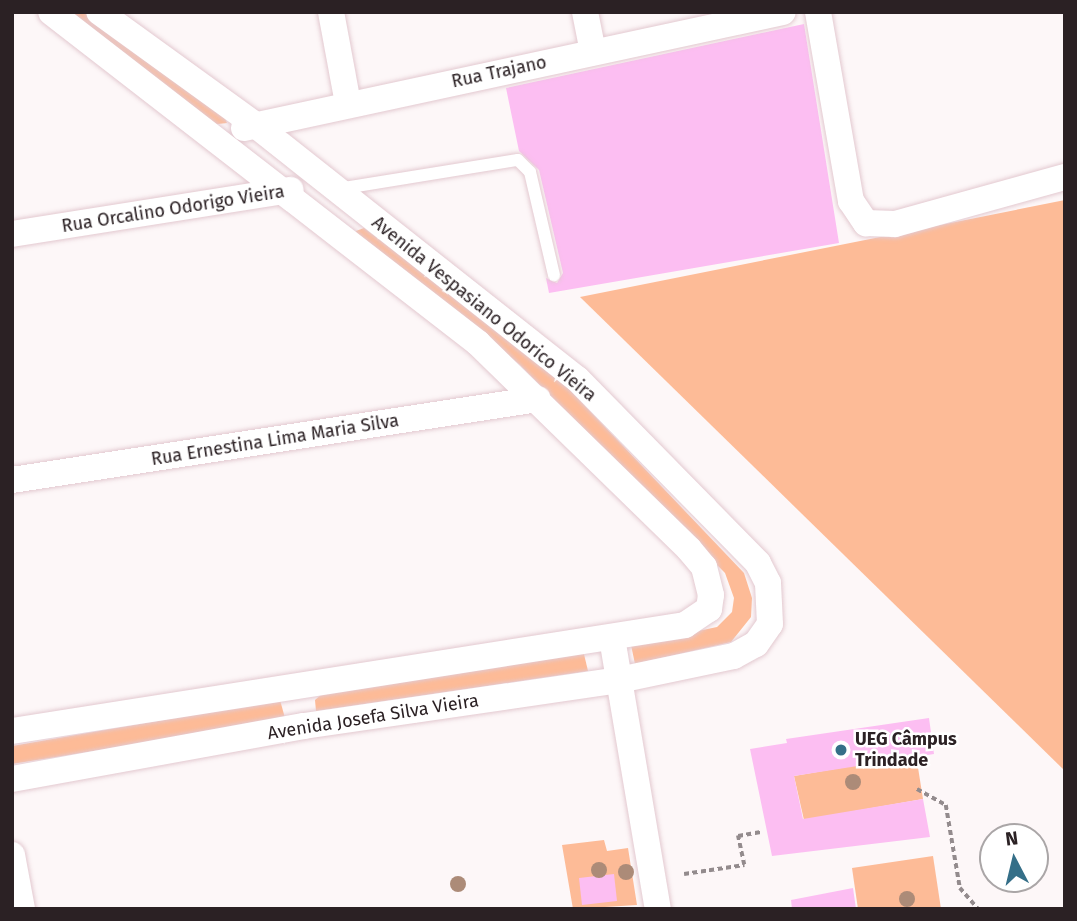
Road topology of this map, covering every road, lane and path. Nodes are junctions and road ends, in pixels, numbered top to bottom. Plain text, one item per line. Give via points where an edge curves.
1 (51, 12) edge
2 (99, 12) edge
3 (331, 12) edge
4 (585, 12) edge
5 (783, 12) edge
6 (818, 12) edge
7 (593, 52) junction
8 (348, 104) junction
9 (254, 124) junction
10 (218, 141) junction
11 (1065, 177) edge
12 (281, 190) junction
13 (335, 190) junction
14 (12, 234) edge
15 (554, 275) dead end
16 (538, 399) junction
17 (12, 480) edge
18 (612, 638) junction
19 (734, 656) joint
20 (619, 680) junction
21 (297, 686) junction
22 (304, 726) junction
23 (12, 731) edge
24 (12, 779) edge
25 (916, 789) dead end
26 (761, 832) dead end
27 (12, 855) edge
28 (684, 874) dead end
29 (22, 909) edge
30 (658, 909) edge
31 (978, 909) edge

1 - 10 street, Avenida Vespasiano Odorico Vieira
2 - 9 street, Avenida Vespasiano Odorico Vieira
3 - 8 street
4 - 7 street
5 - 7 street, Rua Trajano
6 - 11 street via 851,201 866,223 895,224
7 - 8 street, Rua Trajano
8 - 9 street, Rua Trajano
9 - 10 street, Rua Trajano
9 - 13 street, Avenida Vespasiano Odorico Vieira
10 - 12 street, Avenida Vespasiano Odorico Vieira
12 - 13 street, Rua Orcalino Odorigo Vieira
12 - 14 street, Rua Orcalino Odorigo Vieira
12 - 16 street, Avenida Vespasiano Odorico Vieira via 478,342
13 - 15 lane via 518,160 530,172
13 - 19 street, Avenida Vespasiano Odorico Vieira via 577,379 744,547 768,583 770,624 756,644
16 - 17 street, Rua Ernestina Lima Maria Silva
16 - 18 street, Avenida Vespasiano Odorico Vieira via 705,567 711,595 709,609 700,619
18 - 20 street
18 - 21 street
19 - 20 street, Avenida Josefa Silva Vieira
20 - 22 street, Avenida Josefa Silva Vieira
20 - 30 street
21 - 22 street
21 - 23 street
22 - 24 street, Avenida Josefa Silva Vieira
25 - 31 path via 946,805 960,888
26 - 28 path via 738,836 744,864
27 - 29 street

